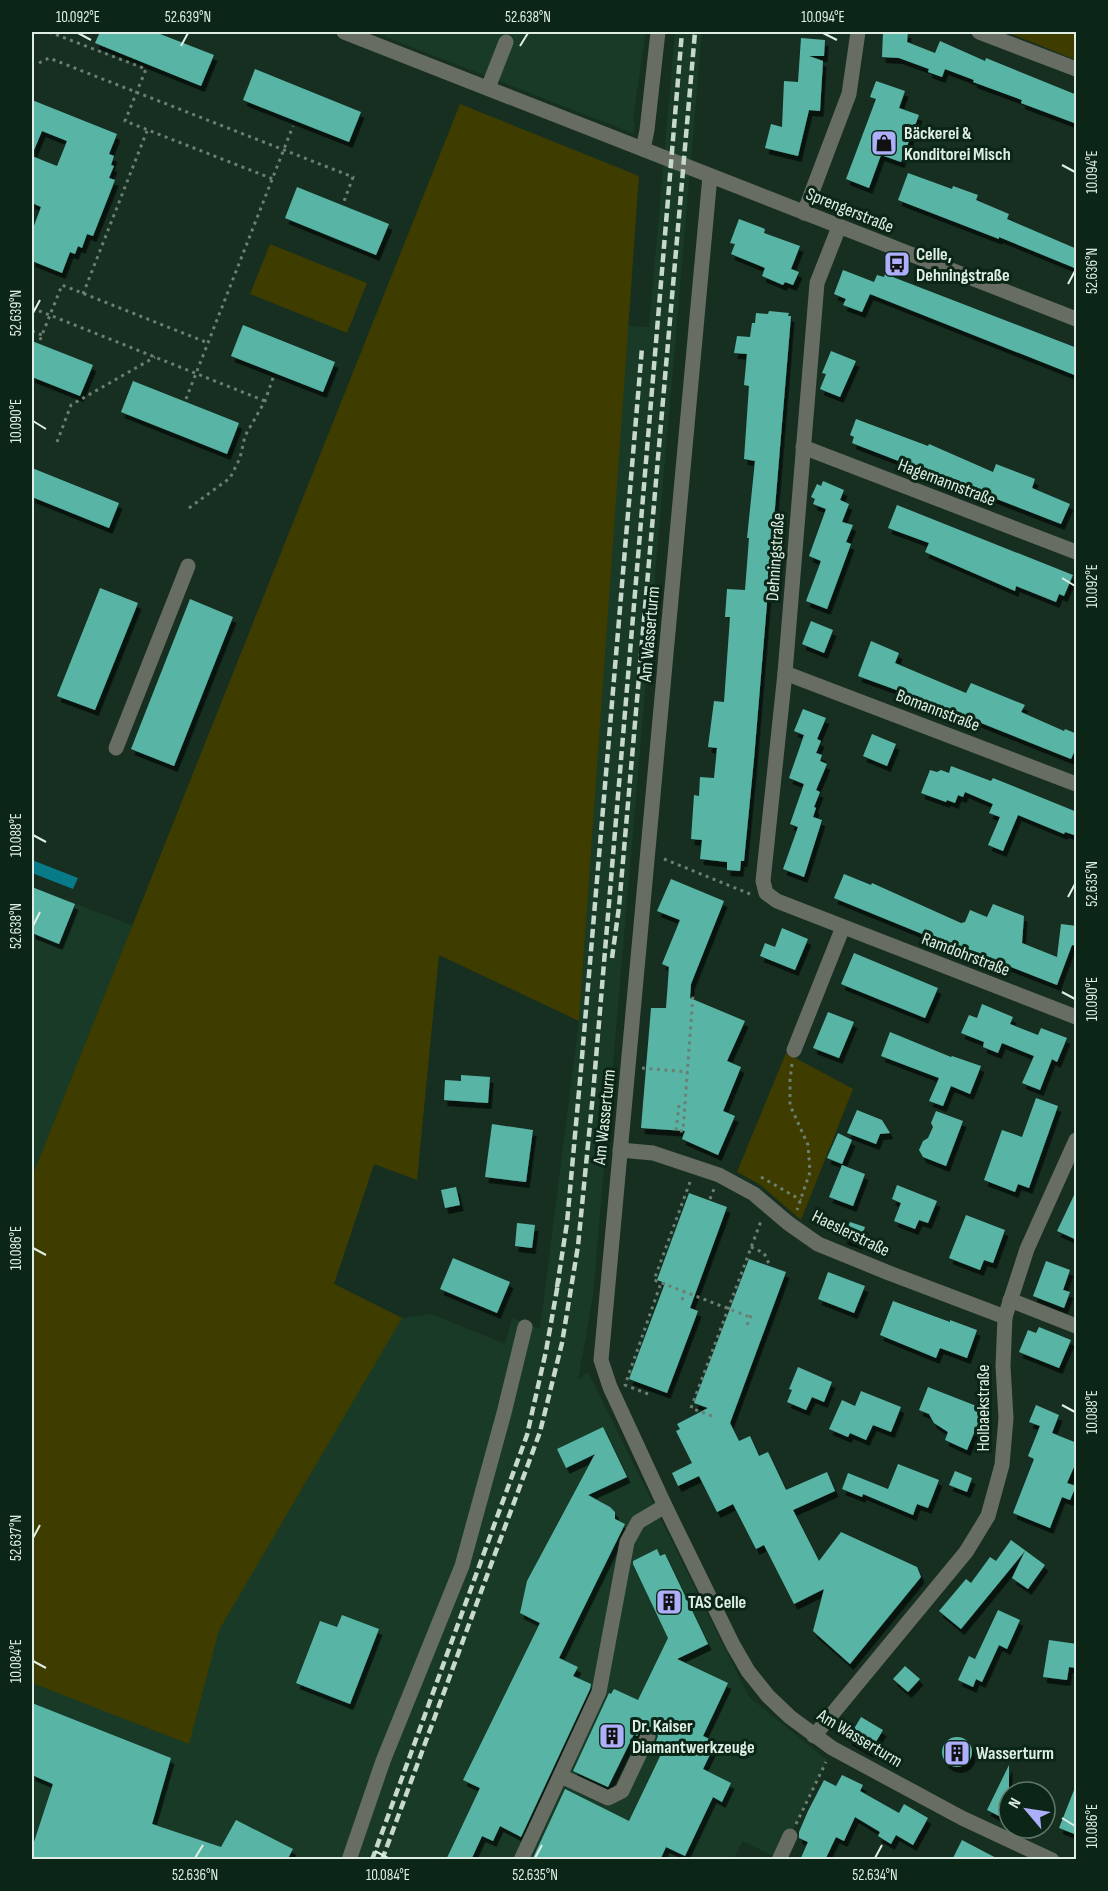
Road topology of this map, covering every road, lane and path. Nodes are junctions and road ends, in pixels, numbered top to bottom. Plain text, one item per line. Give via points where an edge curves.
1 (49, 32) edge
2 (344, 32) edge
3 (658, 32) edge
4 (858, 32) edge
5 (979, 32) edge
6 (506, 42) dead end
7 (39, 63) dead end
8 (1077, 69) edge
9 (488, 88) junction
10 (137, 93) junction
11 (293, 126) dead end
12 (148, 130) junction
13 (642, 149) junction
14 (284, 150) junction
15 (710, 176) junction
16 (273, 179) junction
17 (343, 204) dead end
18 (804, 213) junction
19 (839, 227) junction
20 (83, 294) junction
21 (32, 308) edge
22 (50, 316) junction
23 (1077, 319) edge
24 (32, 331) edge
25 (42, 335) junction
26 (40, 340) dead end
27 (208, 343) junction
28 (155, 357) junction
29 (196, 373) junction
30 (274, 375) dead end
31 (186, 399) dead end
32 (265, 400) junction
33 (57, 442) dead end
34 (803, 447) junction
35 (189, 508) dead end
36 (1077, 552) edge
37 (188, 566) dead end
38 (785, 673) junction
39 (116, 748) dead end
40 (1077, 784) edge
41 (648, 853) junction
42 (766, 893) junction
43 (843, 927) junction
44 (693, 995) dead end
45 (1077, 1017) edge
46 (794, 1050) joint
47 (628, 1067) junction
48 (688, 1072) junction
49 (679, 1105) dead end
50 (678, 1113) junction
51 (684, 1114) junction
52 (1077, 1140) edge
53 (620, 1150) junction
54 (696, 1166) junction
55 (753, 1183) dead end
56 (801, 1200) junction
57 (766, 1205) junction
58 (788, 1223) junction
59 (751, 1247) junction
60 (769, 1264) dead end
61 (661, 1283) junction
62 (685, 1292) junction
63 (682, 1300) dead end
64 (1010, 1300) junction
65 (728, 1308) junction
66 (753, 1311) dead end
67 (750, 1317) junction
68 (1005, 1317) junction
69 (747, 1325) dead end
70 (1077, 1326) edge
71 (525, 1327) dead end
72 (648, 1394) dead end
73 (712, 1416) dead end
74 (665, 1506) junction
75 (648, 1736) dead end
76 (814, 1736) junction
77 (832, 1748) junction
78 (561, 1776) junction
79 (790, 1836) joint
80 (349, 1860) edge
81 (520, 1860) edge
82 (779, 1860) edge
83 (1052, 1860) edge

1 - 10 path via 146,69
2 - 9 street, Sprengerstraße
3 - 13 street
4 - 18 street via 849,94
5 - 8 street
6 - 9 street
7 - 10 path via 49,58
9 - 13 street, Sprengerstraße
10 - 12 path via 125,121
10 - 14 path
11 - 14 path
12 - 16 path
12 - 20 path
13 - 15 street, Sprengerstraße
14 - 16 path
14 - 17 path via 353,177
15 - 18 street, Sprengerstraße
15 - 41 street, Am Wasserturm
16 - 27 path
18 - 19 street, Sprengerstraße
19 - 23 street, Sprengerstraße
19 - 34 street, Dehningstraße via 817,284
20 - 22 path via 62,285
20 - 27 path
21 - 22 path
22 - 25 path
22 - 28 path
24 - 25 path
25 - 26 path
27 - 29 path
28 - 29 path
28 - 33 path via 71,405
29 - 31 path
29 - 32 path
30 - 32 path
32 - 35 path via 245,436 230,478
34 - 36 street, Hagemannstraße
34 - 38 street, Dehningstraße
37 - 39 street
38 - 40 street, Bomannstraße
38 - 42 street, Dehningstraße via 763,881
41 - 42 path via 748,894
41 - 47 street, Am Wasserturm
42 - 43 street, Ramdohrstraße
43 - 45 street, Ramdohrstraße
43 - 46 street
44 - 48 path
46 - 56 path via 790,1105 808,1145 810,1172
47 - 48 path
47 - 53 street, Am Wasserturm
48 - 51 path
49 - 50 path
50 - 51 path
50 - 51 path via 676,1131 682,1131
52 - 64 street, Holbaekstraße via 1027,1249
53 - 54 street, Haeslerstraße via 653,1153
53 - 74 street, Am Wasserturm via 601,1360 609,1387
54 - 57 street, Haeslerstraße via 754,1194
54 - 61 path via 654,1280
55 - 56 path via 760,1177
56 - 58 path
57 - 58 street, Haeslerstraße
57 - 59 path
58 - 68 street, Haeslerstraße via 818,1244
59 - 60 path via 764,1253
59 - 65 path
61 - 62 path
61 - 72 path via 625,1385
62 - 63 path
62 - 65 path
64 - 68 street, Holbaekstraße
64 - 70 street
65 - 67 path
65 - 73 path via 691,1408
66 - 67 path
67 - 69 path
68 - 76 street, Holbaekstraße via 1006,1418 1002,1465 988,1516 966,1552
71 - 80 street via 462,1566 383,1761
74 - 76 street, Am Wasserturm via 748,1671 768,1696
74 - 78 street via 638,1522 627,1542 599,1692
75 - 78 street via 622,1791 608,1798
76 - 77 street, Am Wasserturm
77 - 79 path
77 - 83 street, Am Wasserturm via 962,1818
78 - 81 street
79 - 82 street

